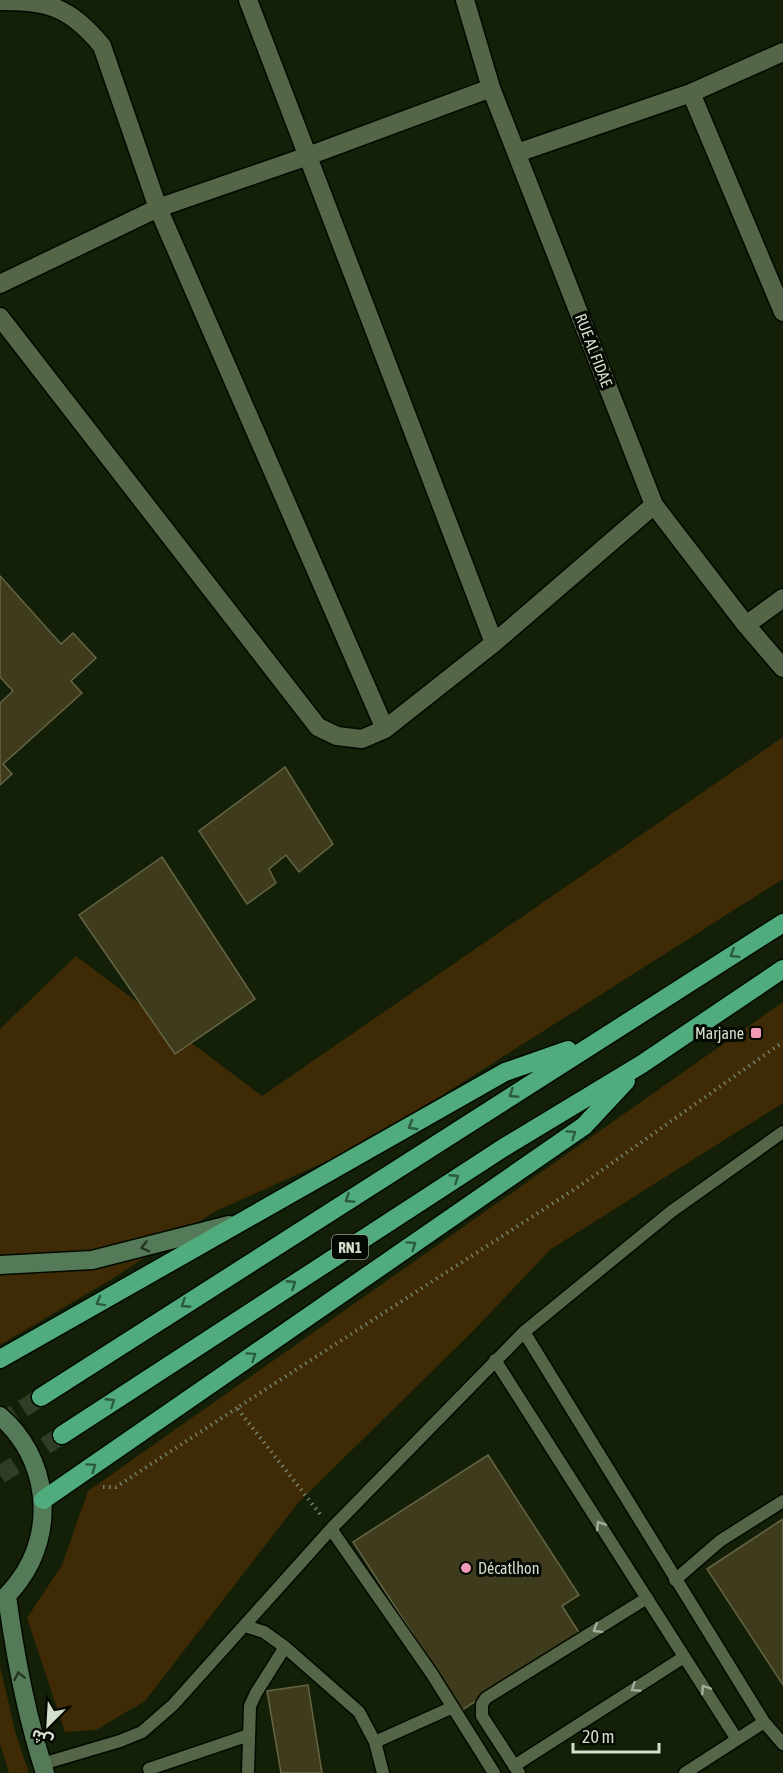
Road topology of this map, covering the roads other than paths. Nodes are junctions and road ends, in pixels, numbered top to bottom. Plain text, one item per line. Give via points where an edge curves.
1 (248, 0) edge
2 (465, 0) edge
3 (0, 1) edge
4 (783, 52) edge
5 (491, 88) junction
6 (691, 93) junction
7 (518, 153) junction
8 (308, 156) junction
9 (158, 208) junction
10 (0, 284) edge
11 (783, 312) edge
12 (0, 317) edge
13 (654, 505) junction
14 (783, 598) edge
15 (746, 625) junction
16 (494, 643) junction
17 (783, 668) edge
18 (385, 729) junction
19 (783, 923) edge
20 (783, 969) edge
21 (598, 1040) junction
22 (642, 1064) junction
23 (783, 1132) edge
24 (243, 1222) junction
25 (0, 1265) edge
26 (524, 1332) junction
27 (0, 1359) edge
28 (495, 1360) junction
29 (41, 1397) tunnel mouth
30 (0, 1416) edge
31 (62, 1435) tunnel mouth
32 (44, 1500) junction
33 (783, 1501) edge
34 (331, 1529) junction
35 (675, 1580) junction
36 (646, 1598) junction
37 (4, 1599) edge
38 (244, 1626) junction
39 (285, 1647) junction
40 (684, 1657) junction
41 (453, 1707) junction
42 (764, 1722) junction
43 (249, 1736) junction
44 (736, 1738) junction
45 (375, 1742) junction
46 (783, 1744) edge
47 (43, 1768) edge
48 (149, 1769) dead end
49 (516, 1769) edge
50 (248, 1773) edge
51 (383, 1773) edge
52 (494, 1773) edge
53 (685, 1773) edge

1 - 8 street
2 - 5 street, RUE AL FIDAE
3 - 9 street via 58,8 85,25 102,46
4 - 6 street
5 - 7 street, RUE AL FIDAE
5 - 8 street
6 - 7 street
6 - 11 street
7 - 13 street, RUE AL FIDAE
8 - 9 street
8 - 16 street
9 - 10 street
9 - 18 street
12 - 18 street via 318,727 337,736 362,739
13 - 15 street, RUE AL FIDAE
13 - 16 street
14 - 15 street
15 - 17 street, RUE AL FIDAE
16 - 18 street
19 -> 21 highway, RN1
20 - 22 highway, RN1
21 -> 24 highway via 505,1072
21 -> 29 highway, RN1
31 -> 22 highway, RN1 via 502,1148
32 -> 22 highway via 584,1126
23 - 26 lane via 664,1218
24 -> 25 main road via 92,1260
24 -> 27 highway
26 - 28 lane
26 - 35 lane
28 - 34 lane
36 -> 28 lane
30 - 32 main road via 15,1428 35,1462
32 - 37 main road via 41,1535 28,1568
33 - 35 lane via 720,1541
34 - 38 lane
34 - 41 lane
35 - 42 lane
36 - 40 lane
36 -> 49 lane via 486,1698 482,1716
47 -> 37 main road
38 - 39 lane via 264,1632
38 - 47 lane via 173,1705 141,1732
39 - 43 lane via 250,1706
39 - 45 lane via 359,1712
44 -> 40 lane
40 -> 49 lane
41 - 45 lane
41 - 52 lane
42 - 44 lane
42 - 46 lane
43 - 48 lane
43 - 50 lane
44 - 53 lane
45 - 51 lane

